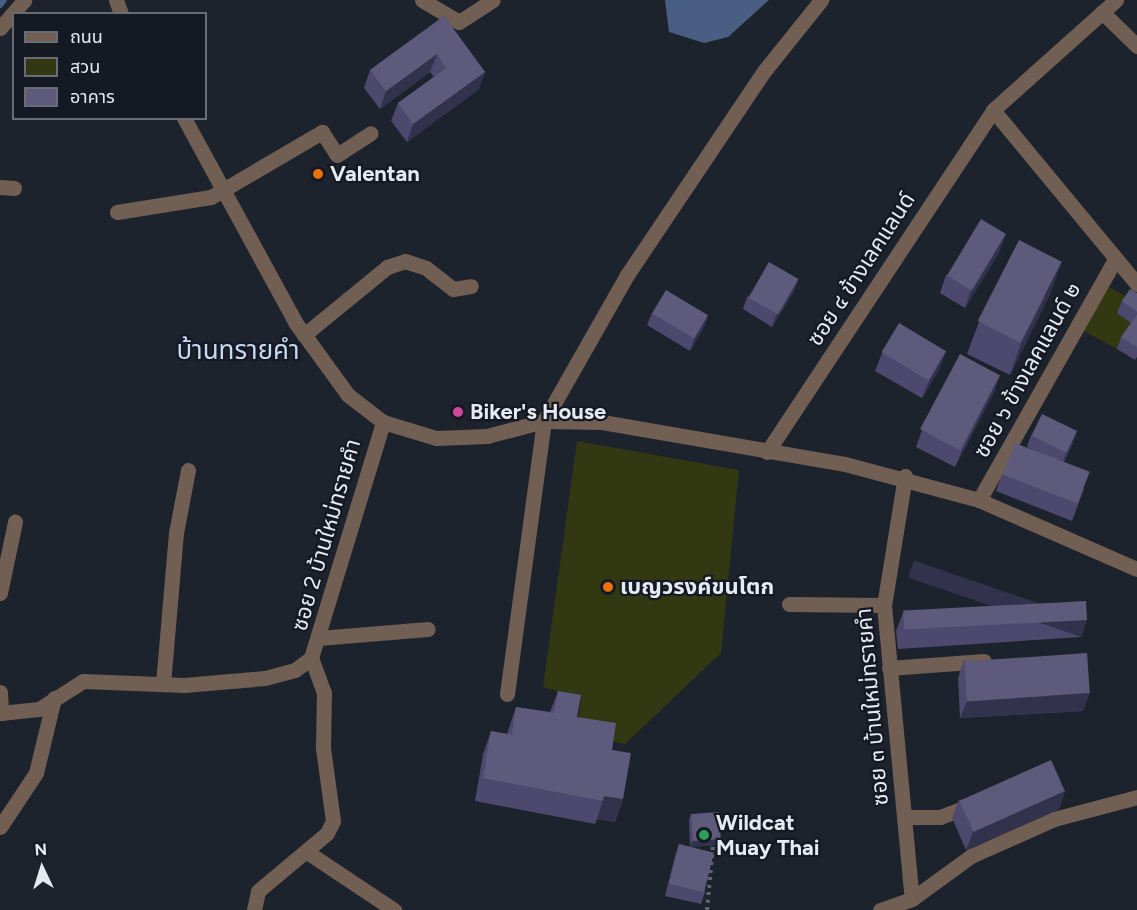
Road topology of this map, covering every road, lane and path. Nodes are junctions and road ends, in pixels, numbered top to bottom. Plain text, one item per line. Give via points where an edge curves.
1 (24, 0) edge
2 (422, 0) edge
3 (493, 0) edge
4 (821, 0) edge
5 (1116, 0) edge
6 (14, 12) edge
7 (1102, 12) junction
8 (12, 14) edge
9 (0, 28) edge
10 (1137, 46) edge
11 (993, 110) junction
12 (185, 120) edge
13 (371, 133) dead end
14 (227, 190) junction
15 (117, 212) dead end
16 (1114, 261) junction
17 (1137, 284) edge
18 (471, 286) dead end
19 (304, 335) junction
20 (544, 421) junction
21 (383, 422) junction
22 (767, 452) junction
23 (188, 470) dead end
24 (905, 477) junction
25 (979, 500) junction
26 (15, 522) dead end
27 (1137, 569) edge
28 (0, 593) edge
29 (789, 604) dead end
30 (884, 605) junction
31 (428, 629) dead end
32 (320, 638) junction
33 (310, 658) junction
34 (1002, 660) edge
35 (889, 668) junction
36 (163, 684) junction
37 (0, 692) edge
38 (507, 694) dead end
39 (54, 699) junction
40 (1, 713) edge
41 (1137, 797) edge
42 (984, 798) edge
43 (904, 817) junction
44 (0, 827) edge
45 (713, 845) edge
46 (307, 852) junction
47 (912, 899) junction
48 (254, 910) edge
49 (394, 910) edge
50 (707, 910) edge
51 (880, 910) edge

1 - 6 street
2 - 3 street via 459,22
4 - 20 street via 765,70 627,275
5 - 7 street, ซอย ๔ ข้างเลคแลนด์
7 - 10 street
7 - 11 street, ซอย ๔ ข้างเลคแลนด์
8 - 9 street
11 - 16 street
11 - 22 street, ซอย ๔ ข้างเลคแลนด์
12 - 14 street
13 - 14 street via 337,155 322,132
14 - 15 street
14 - 19 street
16 - 17 street
16 - 25 street, ซอย ๖ ข้างเลคแลนด์ ๒
18 - 19 street via 453,289 426,268 405,261 387,267
19 - 21 street via 348,395
20 - 21 street via 487,435 436,438
20 - 22 street via 602,422
20 - 38 street
21 - 32 street, ซอย 2 บ้านใหม่ทรายคำ
22 - 24 street
23 - 36 street via 176,533
24 - 25 street
24 - 30 street, ซอย ๓ บ้านใหม่ทรายคำ
25 - 27 street
26 - 28 street
29 - 30 street
30 - 35 street, ซอย ๓ บ้านใหม่ทรายคำ
31 - 32 street
32 - 33 street, ซอย 2 บ้านใหม่ทรายคำ
33 - 36 street, ซอย 2 บ้านใหม่ทรายคำ via 295,670 265,678
33 - 46 street via 324,693 323,748 334,808 327,833
34 - 35 street
35 - 43 street, ซอย ๓ บ้านใหม่ทรายคำ
36 - 39 street, ซอย 2 บ้านใหม่ทรายคำ via 83,681
37 - 40 street
39 - 40 street, ซอย 2 บ้านใหม่ทรายคำ via 39,709
39 - 44 street via 36,773
41 - 47 street via 1054,819 971,856
42 - 43 street via 940,817
43 - 47 street, ซอย ๓ บ้านใหม่ทรายคำ
45 - 50 path
46 - 48 street via 258,891
46 - 49 street
47 - 51 street

